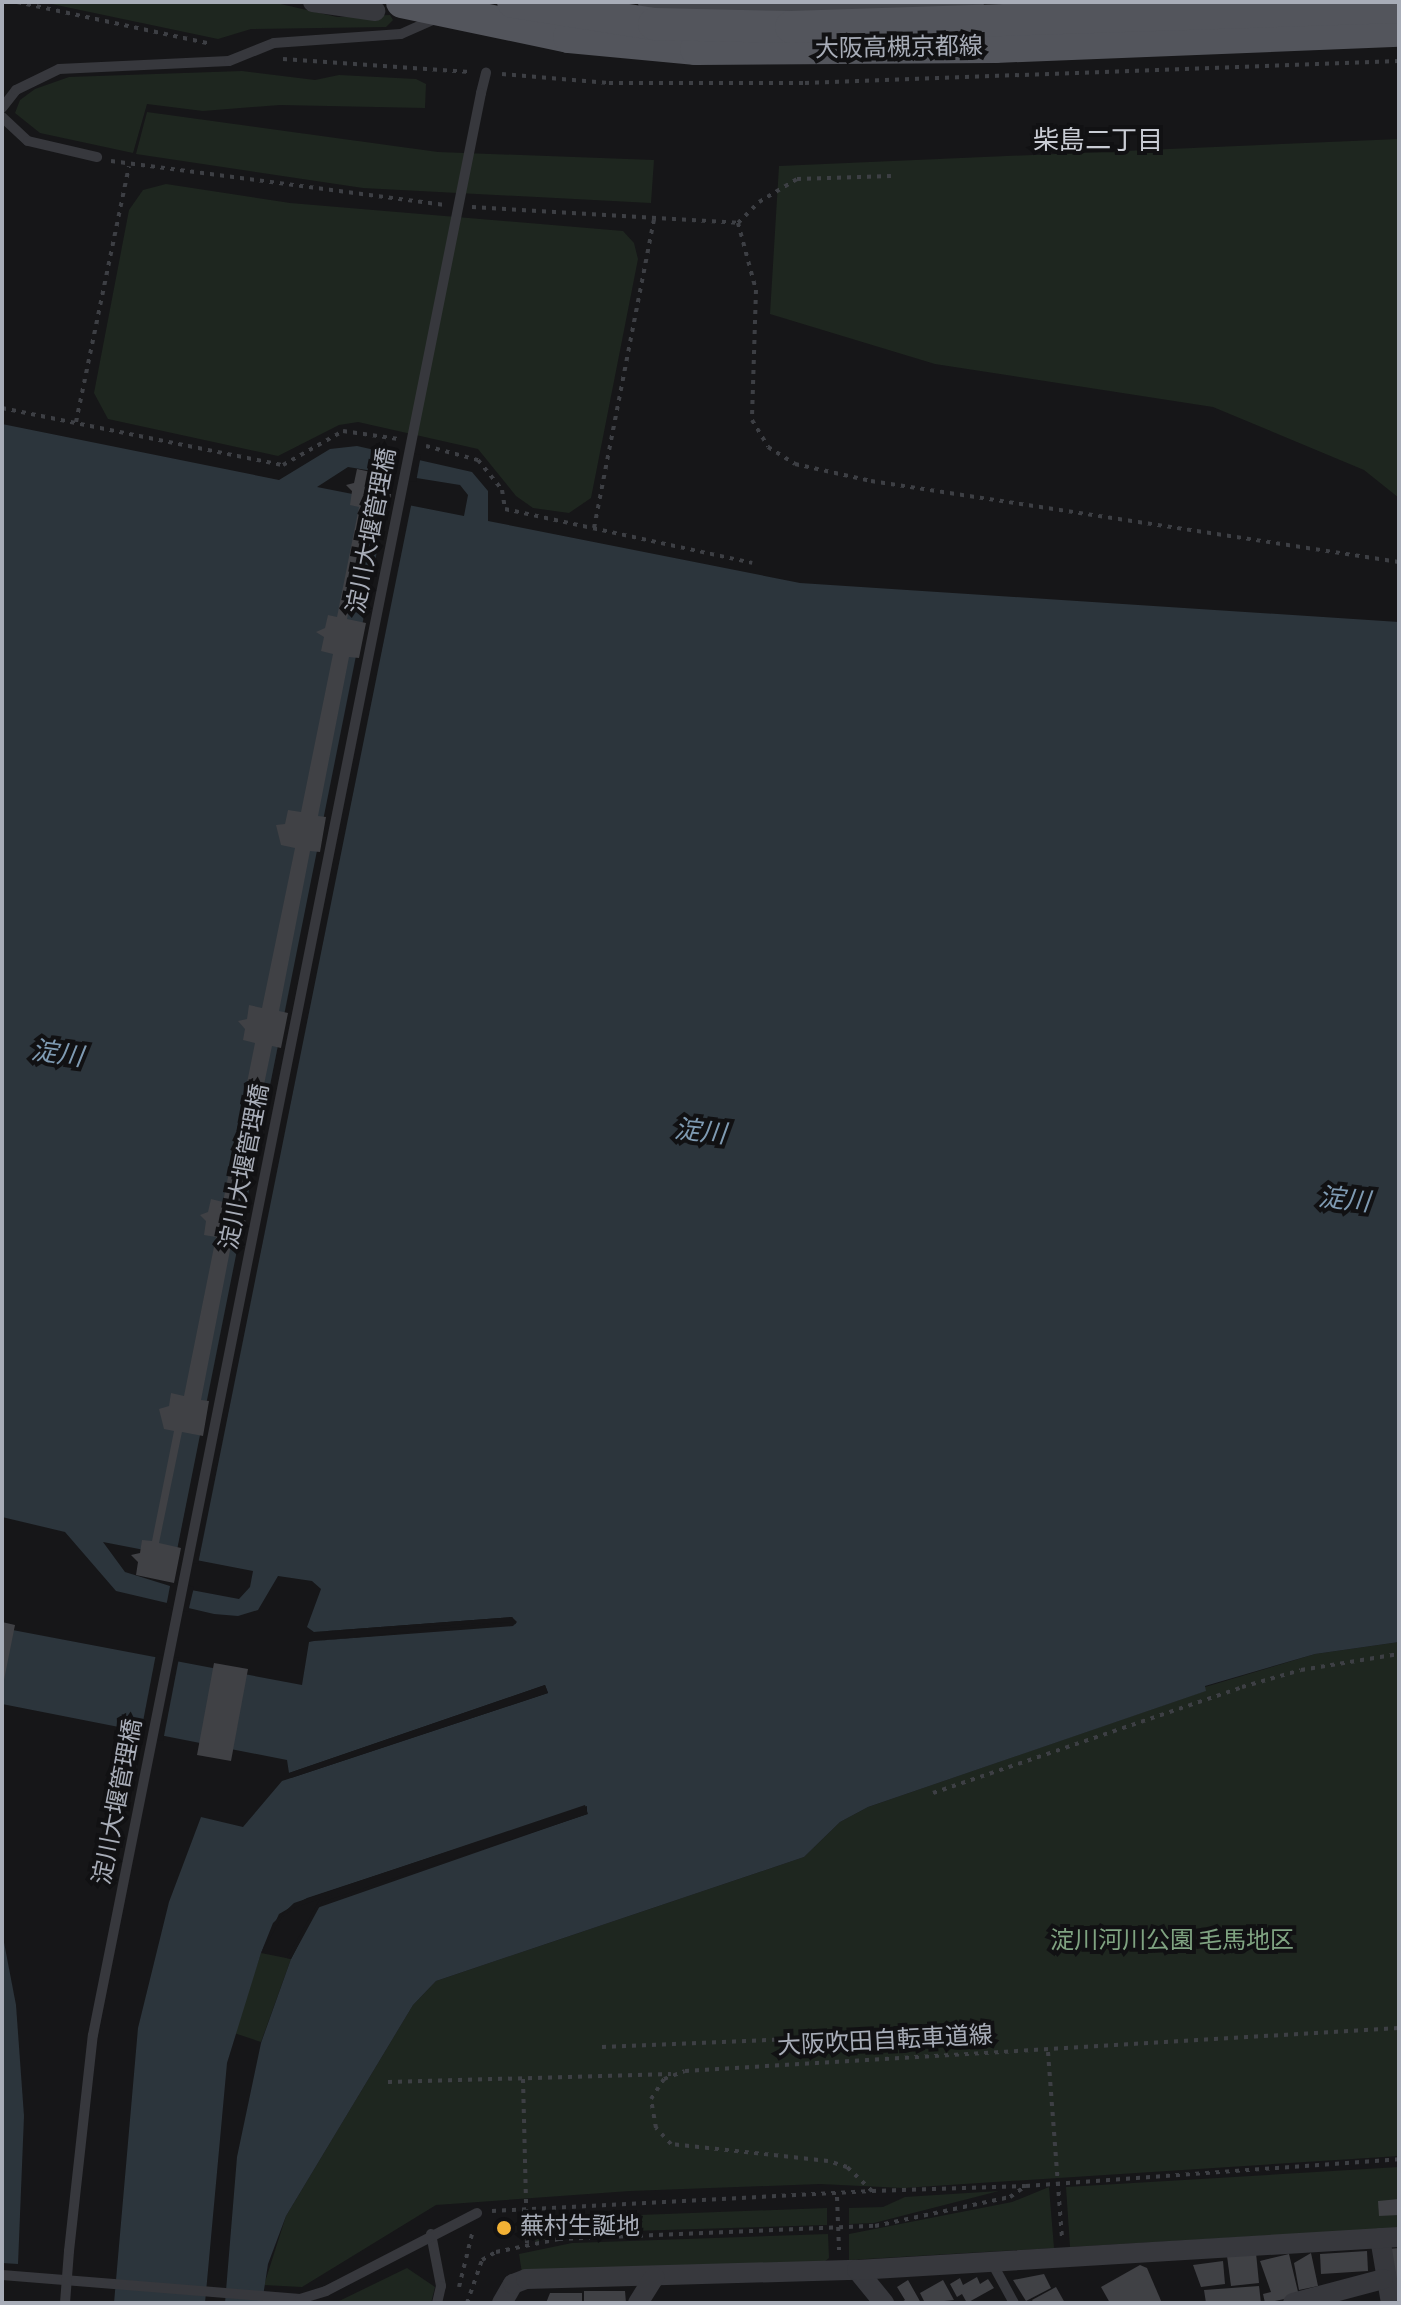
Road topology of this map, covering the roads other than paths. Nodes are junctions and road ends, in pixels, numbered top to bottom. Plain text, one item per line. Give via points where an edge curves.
1 (313, 2) edge
2 (513, 2) edge
3 (652, 2) edge
4 (970, 2) edge
5 (902, 3) edge
6 (389, 7) edge
7 (1399, 7) edge
8 (449, 12) junction
9 (1399, 31) edge
10 (486, 73) dead end
11 (2, 108) edge
12 (2, 117) edge
13 (97, 157) road end
14 (477, 2213) road end
15 (431, 2234) junction
16 (1390, 2238) edge
17 (991, 2261) junction
18 (848, 2270) junction
19 (2, 2275) edge
20 (654, 2277) junction
21 (1383, 2279) junction
22 (67, 2280) junction
23 (65, 2303) edge
24 (437, 2303) edge
25 (502, 2303) edge
26 (638, 2303) edge
27 (884, 2303) edge
28 (1014, 2303) edge
29 (1293, 2303) edge
30 (1391, 2303) edge

1 - 6 street
2 - 7 main road, 大阪高槻京都線 via 654,24 791,27
3 - 5 street
4 - 5 street
6 - 8 main road, 大阪高槻京都線
8 - 9 main road, 大阪高槻京都線 via 569,37 737,50 1010,47
8 - 11 lane via 401,34 274,43 198,65 59,69 16,90
10 - 22 lane, 淀川大堰管理橋, bridge via 93,2035
12 - 13 lane via 28,141
14 - 15 lane
15 - 22 lane via 326,2291 300,2299
15 - 24 lane via 441,2286
16 - 17 street
16 - 21 street
17 - 18 street
17 - 28 lane
18 - 20 street
18 - 27 street
19 - 22 lane
20 - 25 street via 526,2279 513,2284
20 - 26 street
21 - 29 street
21 - 30 street
22 - 23 lane, 淀川大堰管理橋

